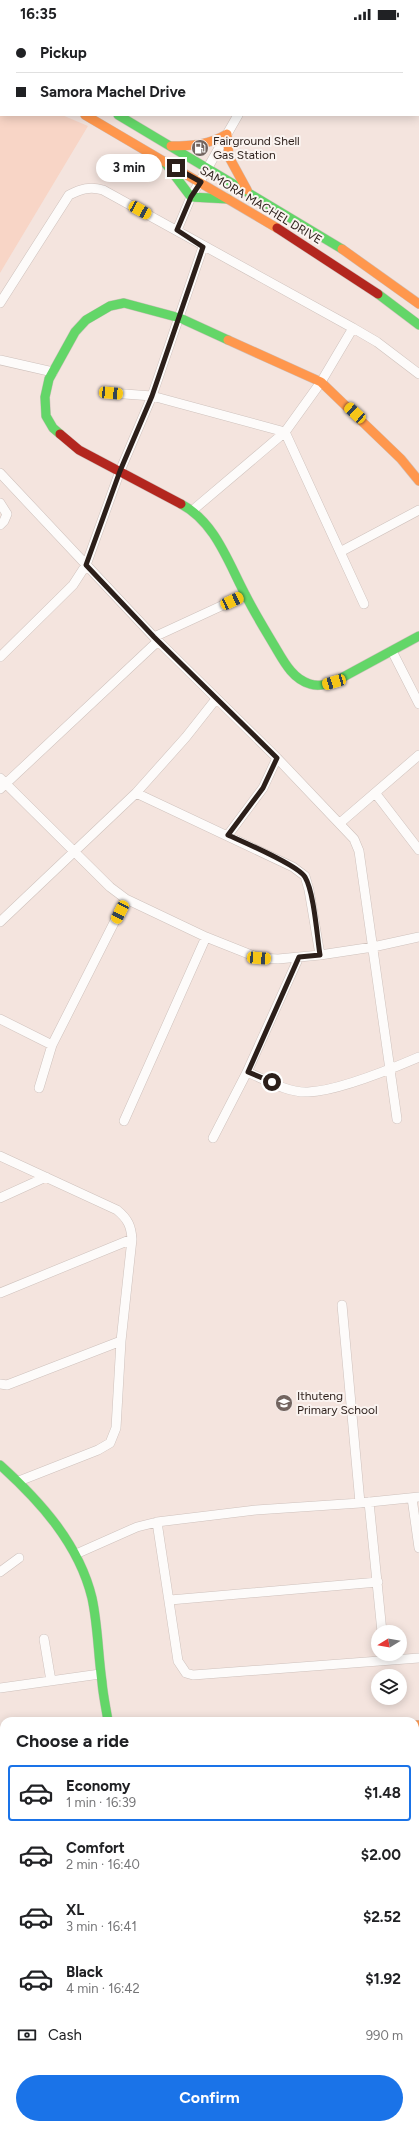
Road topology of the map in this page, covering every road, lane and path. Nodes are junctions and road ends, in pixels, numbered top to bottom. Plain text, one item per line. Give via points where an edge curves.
1 (87, 116) edge
2 (120, 116) edge
3 (237, 116) edge
4 (228, 134) junction
5 (170, 146) junction
6 (164, 161) junction
7 (209, 168) junction
8 (201, 182) junction
9 (249, 192) junction
10 (191, 197) junction
11 (228, 199) junction
12 (177, 230) junction
13 (203, 247) junction
14 (0, 303) edge
15 (419, 304) edge
16 (180, 318) junction
17 (419, 325) edge
18 (353, 328) junction
19 (0, 360) edge
20 (53, 372) junction
21 (419, 374) edge
22 (321, 382) junction
23 (111, 393) dead end
24 (152, 396) junction
25 (285, 432) junction
26 (120, 471) junction
27 (0, 473) edge
28 (419, 481) edge
29 (0, 503) edge
30 (194, 510) junction
31 (419, 510) edge
32 (0, 525) edge
33 (340, 552) junction
34 (86, 565) junction
35 (245, 595) junction
36 (364, 604) dead end
37 (419, 636) edge
38 (156, 639) junction
39 (392, 651) junction
40 (0, 657) edge
41 (216, 699) junction
42 (419, 704) edge
43 (419, 754) edge
44 (277, 758) junction
45 (2, 783) edge
46 (136, 792) junction
47 (376, 794) junction
48 (340, 823) junction
49 (228, 835) junction
50 (419, 850) edge
51 (73, 851) junction
52 (126, 899) junction
53 (0, 922) edge
54 (206, 937) junction
55 (419, 937) edge
56 (373, 947) junction
57 (320, 955) junction
58 (299, 957) junction
59 (0, 1019) edge
60 (52, 1045) junction
61 (419, 1057) edge
62 (391, 1070) junction
63 (248, 1072) junction
64 (39, 1088) dead end
65 (397, 1120) dead end
66 (124, 1121) dead end
67 (213, 1138) dead end
68 (0, 1156) edge
69 (46, 1177) junction
70 (0, 1198) edge
71 (132, 1239) junction
72 (0, 1293) edge
73 (342, 1305) dead end
74 (121, 1341) junction
75 (0, 1384) edge
76 (0, 1465) edge
77 (19, 1481) junction
78 (416, 1497) edge
79 (364, 1503) junction
80 (157, 1522) junction
81 (419, 1548) edge
82 (76, 1554) junction
83 (19, 1558) dead end
84 (0, 1572) edge
85 (378, 1582) junction
86 (170, 1600) junction
87 (381, 1625) edge
88 (44, 1639) dead end
89 (371, 1658) edge
90 (407, 1658) edge
91 (419, 1658) edge
92 (100, 1674) junction
93 (51, 1681) junction
94 (0, 1688) edge
95 (102, 1688) junction
96 (102, 1717) edge
97 (107, 1717) edge

1 - 6 street, SAMORA MACHEL DRIVE
2 - 5 street, SAMORA MACHEL DRIVE
3 - 4 street
4 - 5 street via 199,146
4 - 7 street
4 - 9 street via 229,157
5 - 7 street, SAMORA MACHEL DRIVE
6 - 8 street, SAMORA MACHEL DRIVE
6 - 10 street
7 - 8 street
7 - 9 street, SAMORA MACHEL DRIVE
8 - 10 street
8 - 11 street, SAMORA MACHEL DRIVE
9 - 15 street, SAMORA MACHEL DRIVE via 335,244
10 - 11 street
10 - 12 street
11 - 17 street, SAMORA MACHEL DRIVE via 326,258
12 - 13 street
12 - 14 street via 103,190 92,187 80,189 69,195
13 - 16 street
13 - 18 street
16 - 20 street via 124,303 110,306 86,320 75,332
16 - 22 street
16 - 24 street
18 - 21 street via 377,342
18 - 22 street
19 - 20 street
20 - 26 street via 45,397 46,416 53,428 79,450
22 - 25 street
22 - 28 street via 396,454
23 - 24 street
24 - 25 street
24 - 26 street
25 - 30 street
25 - 33 street
26 - 30 street
26 - 34 street
27 - 34 street
29 - 32 street via 6,514
30 - 35 street via 216,537
31 - 33 street
33 - 36 street
34 - 38 street
34 - 40 street via 74,585 60,600
35 - 38 street
35 - 39 street via 287,667 309,684 320,686 334,682
37 - 39 street
38 - 41 street
38 - 45 street
39 - 42 street
41 - 44 street
41 - 46 street via 186,737
43 - 47 street
44 - 48 street
44 - 49 street via 263,788
45 - 51 street
46 - 49 street
46 - 51 street
47 - 48 street
47 - 50 street
48 - 56 street via 354,839 359,851
49 - 57 street via 293,867 305,876
51 - 52 street via 110,888
51 - 53 street
52 - 54 street
52 - 60 street
54 - 58 street via 259,958
54 - 66 street
55 - 56 street
56 - 57 street
56 - 62 street
57 - 58 street
58 - 63 street
59 - 60 street
60 - 64 street
61 - 62 street
62 - 63 street via 308,1092 284,1088
62 - 65 street
63 - 67 street
68 - 69 street
69 - 70 street
69 - 71 street via 117,1210 127,1218
71 - 72 street
71 - 74 street
73 - 79 street
74 - 75 street via 7,1385
74 - 77 street via 116,1428 110,1442 98,1450
76 - 77 street
77 - 82 street via 57,1523
78 - 79 street
78 - 81 street
79 - 80 street via 256,1510
79 - 85 street
80 - 82 street via 137,1527
80 - 86 street
82 - 92 street via 96,1618
83 - 84 street
85 - 86 street
85 - 87 street
86 - 89 street via 178,1661 182,1670 193,1675
88 - 93 street
90 - 91 street
92 - 93 street
92 - 95 street
93 - 94 street
95 - 96 street
95 - 97 street

